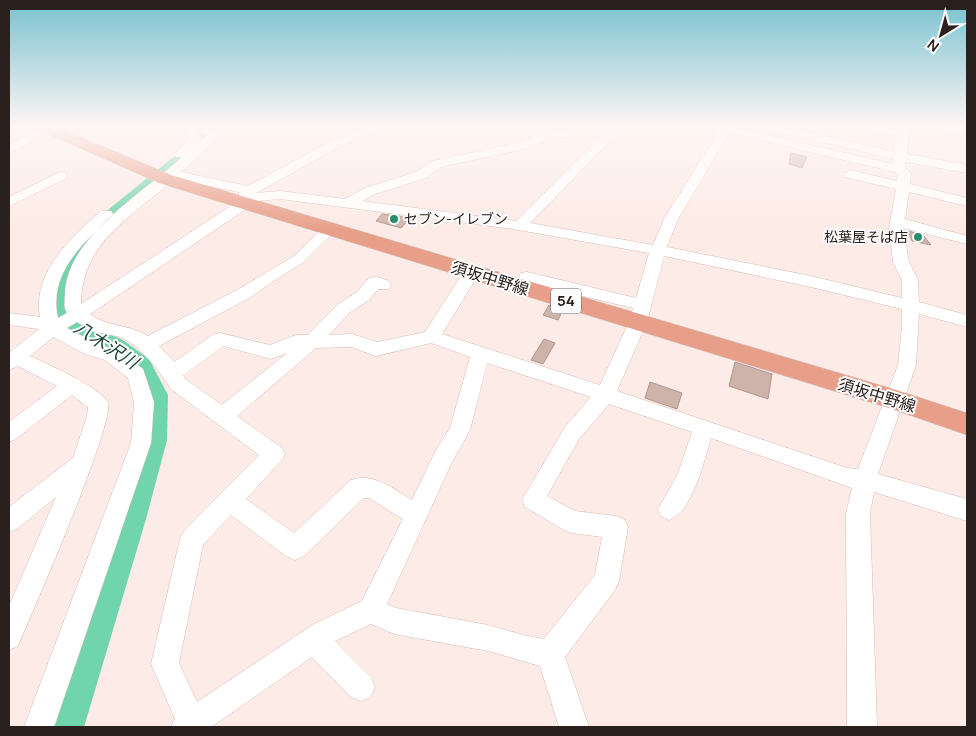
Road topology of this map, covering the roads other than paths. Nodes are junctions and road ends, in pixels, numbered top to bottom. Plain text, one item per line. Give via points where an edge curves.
1 (129, 162) edge
2 (175, 162) edge
3 (176, 162) edge
4 (305, 162) edge
5 (445, 162) edge
6 (583, 162) edge
7 (704, 162) edge
8 (902, 162) edge
9 (926, 162) edge
10 (967, 169) edge
11 (850, 174) dead end
12 (60, 176) dead end
13 (162, 176) junction
14 (904, 186) junction
15 (245, 198) junction
16 (9, 202) edge
17 (967, 202) edge
18 (345, 204) junction
19 (898, 222) junction
20 (519, 226) junction
21 (328, 229) junction
22 (967, 240) edge
23 (658, 252) junction
24 (472, 272) junction
25 (527, 277) dead end
26 (383, 285) dead end
27 (911, 305) junction
28 (640, 314) junction
29 (76, 315) junction
30 (9, 320) edge
31 (967, 321) edge
32 (54, 327) junction
33 (431, 337) junction
34 (312, 342) junction
35 (146, 345) junction
36 (481, 352) junction
37 (12, 355) edge
38 (172, 373) junction
39 (72, 385) junction
40 (606, 394) junction
41 (893, 399) junction
42 (222, 416) junction
43 (967, 424) edge
44 (704, 427) junction
45 (9, 433) edge
46 (80, 464) junction
47 (864, 480) junction
48 (230, 500) junction
49 (668, 509) dead end
50 (967, 510) edge
51 (416, 514) junction
52 (9, 521) edge
53 (371, 610) junction
54 (9, 637) edge
55 (314, 639) junction
56 (550, 654) junction
57 (361, 687) dead end
58 (188, 725) edge
59 (39, 727) edge
60 (574, 727) edge
61 (862, 727) edge

1 - 13 main road, 須坂中野線 / 54
2 - 13 street
3 - 13 street
4 - 15 street
5 - 18 street via 421,175 370,191
6 - 20 street
7 - 23 street via 671,219
8 - 14 street
9 - 10 street
11 - 14 street
12 - 16 street
13 - 15 main road, 須坂中野線 / 54
13 - 29 street via 91,246 72,288
13 - 32 street via 99,219 74,243 54,273 47,308
14 - 17 street
14 - 19 street
15 - 18 street via 280,195
15 - 21 main road, 須坂中野線 / 54
15 - 29 street
18 - 20 street
18 - 21 street
19 - 22 street
19 - 27 street via 901,262 910,280
20 - 23 street
21 - 24 main road, 須坂中野線 / 54
21 - 35 street via 299,259 243,294
23 - 27 street via 748,267
23 - 28 street
24 - 28 main road, 須坂中野線 / 54
24 - 33 street
25 - 28 street
26 - 34 street via 375,282
27 - 31 street
27 - 41 street via 907,365
28 - 40 street
28 - 41 main road, 須坂中野線 / 54
29 - 32 street
29 - 35 street via 91,324 127,332
30 - 32 street
32 - 37 street
32 - 59 street via 91,349 111,355 136,374 144,402 142,443
33 - 34 street via 376,349 352,340
33 - 36 street
34 - 38 street via 296,341 271,352 220,339
34 - 42 street
35 - 38 street
36 - 40 street
36 - 51 street via 460,430
37 - 39 street
38 - 42 street via 178,384
39 - 45 street
39 - 46 street via 98,404
40 - 44 street
40 - 56 street via 572,433 533,500 572,522 616,527 606,581
41 - 43 main road, 須坂中野線 / 54
41 - 47 street
42 - 48 street via 274,454
44 - 47 street via 847,478
44 - 49 street via 686,480
46 - 52 street
46 - 54 street
47 - 50 street
47 - 61 street via 858,513
48 - 51 street via 295,548 359,487 373,489
48 - 58 street via 192,539 164,664
51 - 53 street
53 - 55 street
53 - 56 street via 394,621 488,638 523,650
55 - 57 street
55 - 58 street
56 - 60 street

